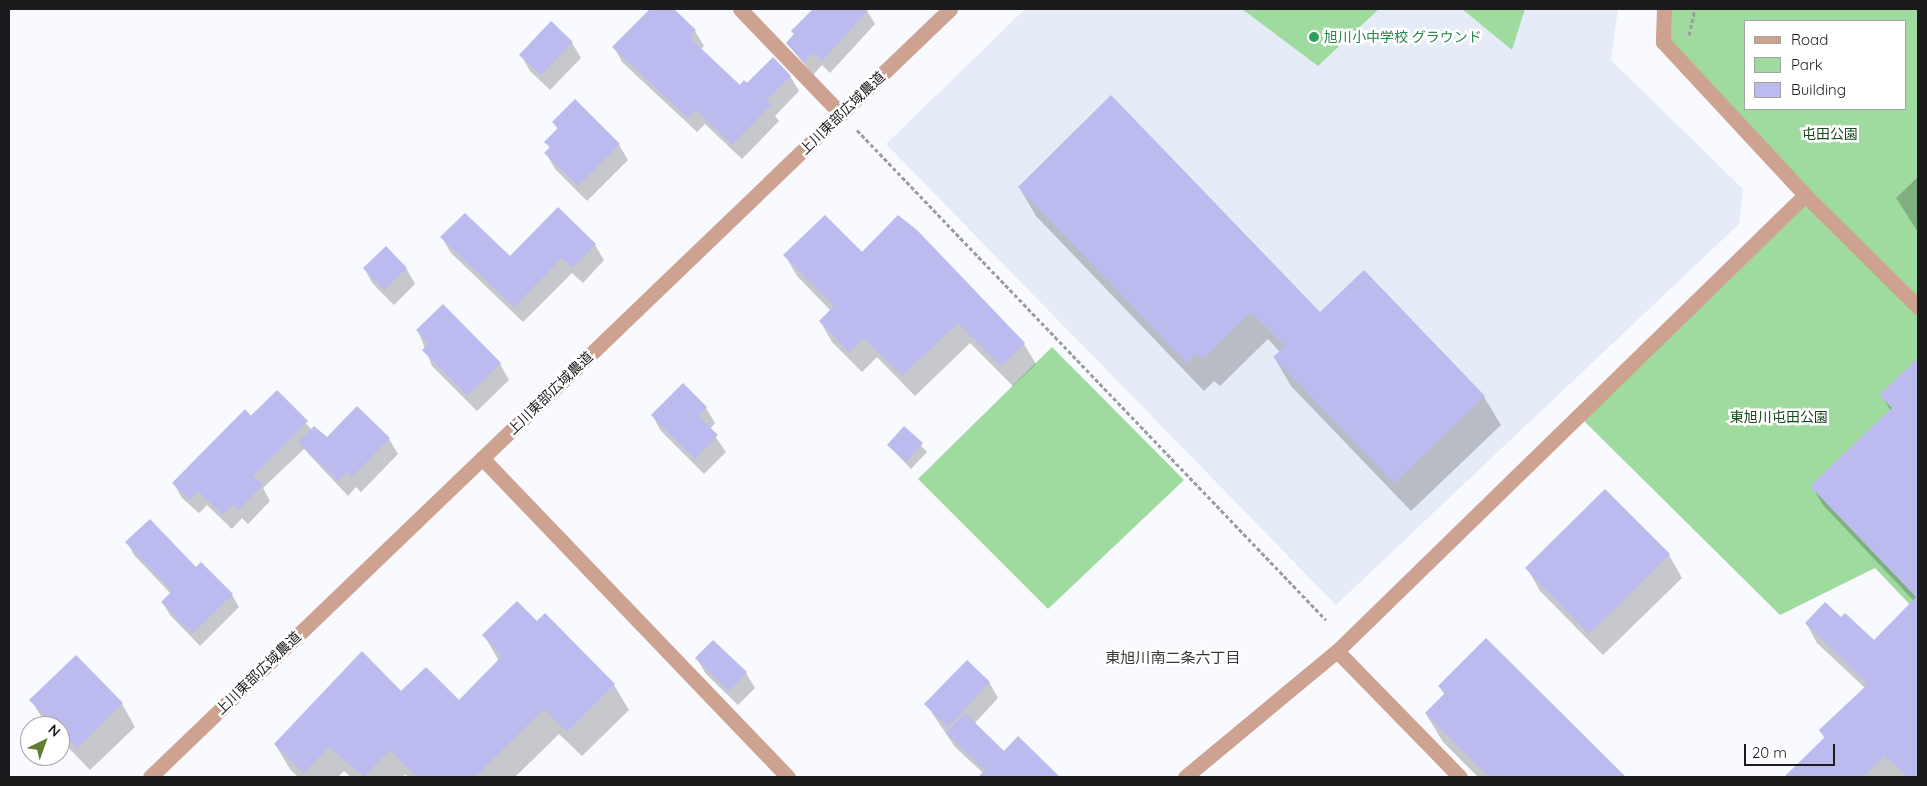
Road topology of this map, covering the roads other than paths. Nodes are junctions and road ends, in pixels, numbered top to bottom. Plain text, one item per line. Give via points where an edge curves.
1 (740, 9) edge
2 (950, 9) edge
3 (1664, 9) edge
4 (841, 114) junction
5 (1805, 194) junction
6 (1918, 307) edge
7 (482, 458) junction
8 (1337, 651) junction
9 (150, 777) edge
10 (788, 777) edge
11 (1186, 777) edge
12 (1460, 777) edge

1 - 4 street
2 - 4 street, 上川東部広域農道
3 - 5 street via 1663,42
4 - 7 street, 上川東部広域農道
5 - 6 street
5 - 8 street
7 - 9 street, 上川東部広域農道
7 - 10 street
8 - 11 street
8 - 12 street

